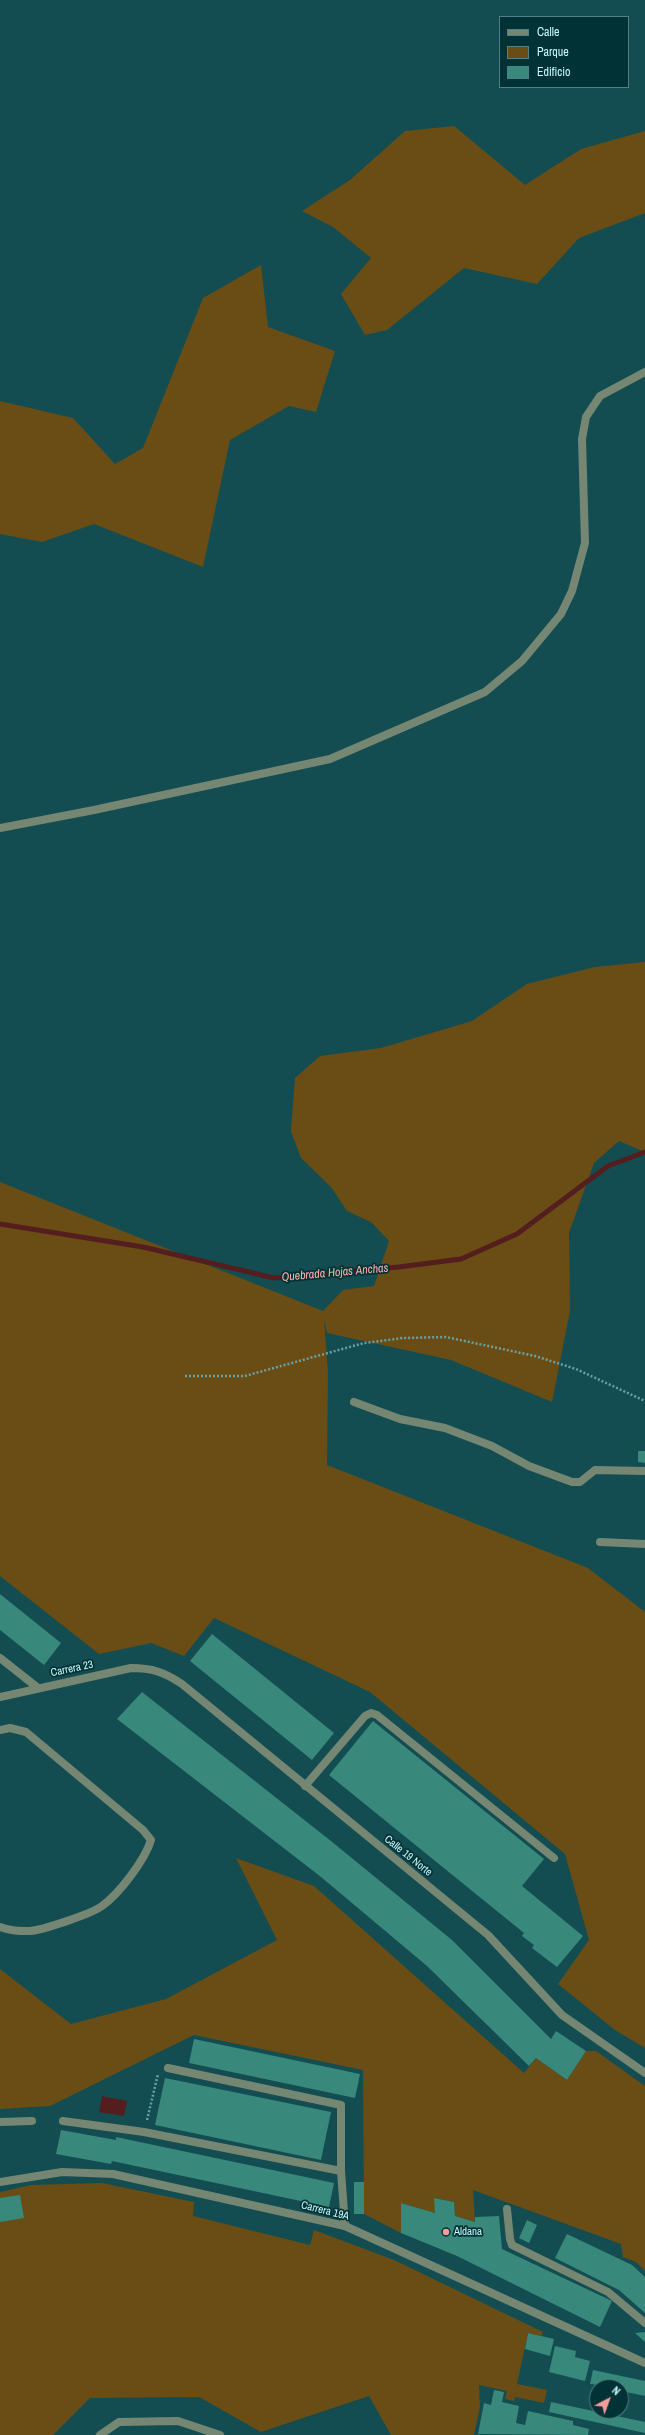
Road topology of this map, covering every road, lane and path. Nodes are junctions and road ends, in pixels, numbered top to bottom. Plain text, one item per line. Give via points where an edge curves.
1 (645, 372) edge
2 (0, 828) edge
3 (185, 1376) dead end
4 (645, 1401) edge
5 (354, 1402) dead end
6 (645, 1471) edge
7 (600, 1542) dead end
8 (645, 1544) edge
9 (0, 1658) edge
10 (149, 1668) joint
11 (38, 1688) junction
12 (0, 1697) edge
13 (0, 1730) edge
14 (304, 1786) junction
15 (554, 1858) dead end
16 (0, 1927) edge
17 (168, 2068) joint
18 (645, 2073) edge
19 (32, 2121) dead end
20 (64, 2121) dead end
21 (0, 2122) edge
22 (144, 2132) junction
23 (341, 2171) junction
24 (0, 2182) edge
25 (507, 2209) dead end
26 (345, 2226) junction
27 (645, 2323) edge
28 (645, 2363) edge
29 (100, 2435) edge
30 (220, 2435) edge

1 - 2 street via 600,396 586,417 582,439 585,543 572,591 561,614 522,661 485,692 330,759
3 - 4 path via 245,1376 364,1343 403,1338 446,1337 536,1356 569,1366
5 - 6 street via 400,1418 445,1428 492,1446 529,1466 572,1482 580,1482 594,1470
7 - 8 street
9 - 11 street
10 - 11 street, Carrera 23 via 131,1668
10 - 14 street, Calle 19 Norte via 164,1672 182,1684
11 - 12 street, Carrera 23
13 - 16 street via 10,1728 26,1732 143,1830 151,1840 147,1853 103,1906 32,1931 10,1931
14 - 15 street via 365,1716 370,1713 377,1715
14 - 18 street, Calle 19 Norte via 488,1935 562,2015
17 - 22 path via 158,2073
17 - 23 street via 342,2105
19 - 21 street
20 - 22 street
22 - 23 street
23 - 26 street
24 - 26 street, Carrera 19A via 62,2172 113,2174
25 - 27 street via 512,2244 608,2292
26 - 28 street, Carrera 19A
29 - 30 street via 119,2422 178,2421

